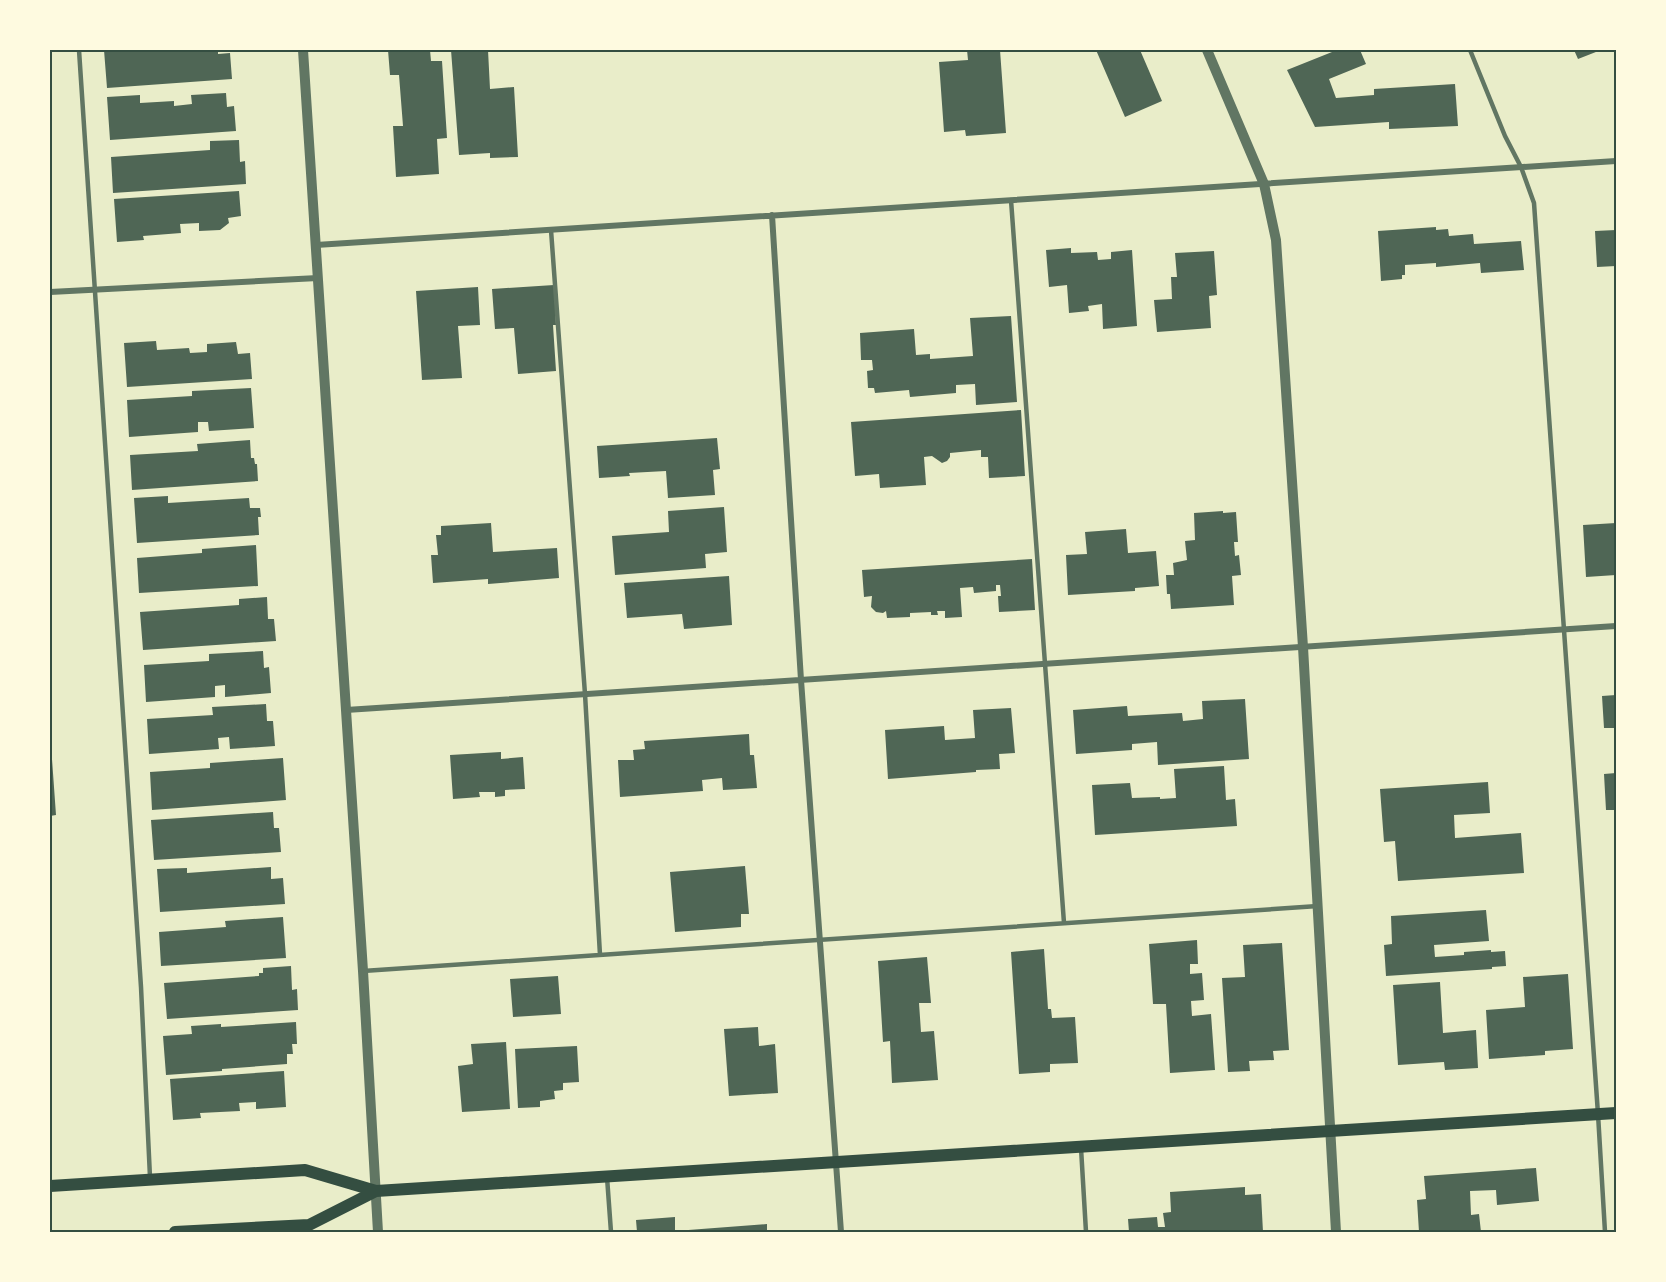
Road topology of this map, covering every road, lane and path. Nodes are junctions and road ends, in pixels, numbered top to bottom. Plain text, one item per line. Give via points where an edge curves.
1 (79, 50) edge
2 (303, 50) edge
3 (1207, 50) edge
4 (1470, 50) edge
5 (1617, 160) edge
6 (1521, 166) junction
7 (1264, 184) junction
8 (1011, 200) junction
9 (772, 215) junction
10 (551, 230) junction
11 (316, 245) junction
12 (318, 278) junction
13 (95, 290) junction
14 (50, 292) edge
15 (1617, 626) edge
16 (1564, 629) junction
17 (1303, 647) junction
18 (1046, 664) junction
19 (801, 680) junction
20 (585, 694) junction
21 (346, 710) junction
22 (1318, 906) junction
23 (1064, 923) junction
24 (821, 940) junction
25 (600, 955) junction
26 (363, 971) junction
27 (1617, 1113) edge
28 (1598, 1114) junction
29 (1330, 1131) junction
30 (1081, 1147) junction
31 (836, 1162) junction
32 (607, 1177) junction
33 (150, 1180) junction
34 (50, 1186) edge
35 (376, 1191) junction
36 (175, 1233) edge
37 (378, 1233) edge
38 (611, 1233) edge
39 (841, 1233) edge
40 (1086, 1233) edge
41 (1336, 1233) edge
42 (1605, 1233) edge

1 - 13 lane
2 - 11 street
3 - 7 street
4 - 6 lane
5 - 6 street
6 - 7 street
6 - 16 lane via 1534,203
7 - 8 street
7 - 17 street via 1276,240
8 - 9 street
8 - 18 lane
9 - 10 street
9 - 19 street
10 - 11 street
10 - 20 lane
11 - 12 street
12 - 13 street
12 - 21 street
13 - 14 street
13 - 33 lane
15 - 16 street
16 - 17 street
16 - 28 lane
17 - 18 street
17 - 22 street
18 - 19 street
18 - 23 lane
19 - 20 street
19 - 24 street
20 - 21 street
20 - 25 lane
21 - 26 street
22 - 23 lane
22 - 29 street
23 - 24 lane
24 - 25 lane
24 - 31 street
25 - 26 lane
26 - 35 street
27 - 28 main road
28 - 29 main road
28 - 42 lane
29 - 30 main road
29 - 41 street
30 - 31 main road
30 - 40 lane
31 - 32 main road
31 - 39 street
32 - 35 main road
32 - 38 lane
33 - 34 main road
33 - 35 main road via 305,1170
35 - 36 main road via 309,1225
35 - 37 street

